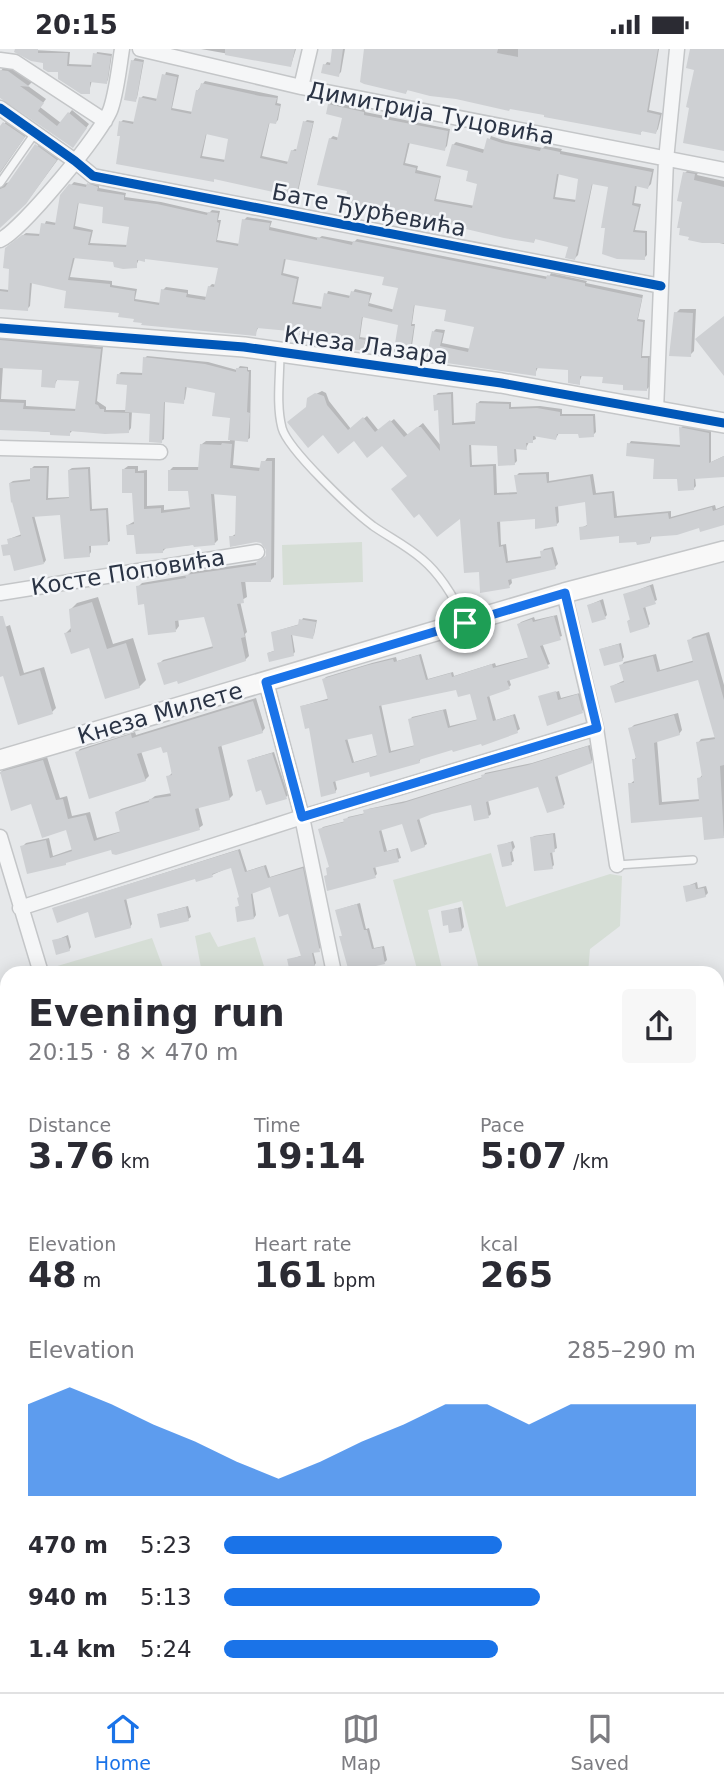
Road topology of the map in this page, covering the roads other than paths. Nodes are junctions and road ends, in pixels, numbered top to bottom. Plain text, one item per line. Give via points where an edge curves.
1 (122, 49) edge
2 (140, 49) edge
3 (310, 49) edge
4 (677, 49) edge
5 (0, 60) edge
6 (301, 87) junction
7 (2, 113) edge
8 (105, 121) junction
9 (36, 133) junction
10 (666, 160) junction
11 (75, 161) junction
12 (724, 170) edge
13 (0, 183) edge
14 (0, 240) edge
15 (661, 286) junction
16 (0, 328) edge
17 (279, 352) junction
18 (656, 411) junction
19 (724, 423) edge
20 (0, 448) edge
21 (160, 452) dead end
22 (257, 551) dead end
23 (724, 551) edge
24 (0, 593) edge
25 (565, 593) junction
26 (465, 623) junction
27 (266, 682) junction
28 (597, 728) junction
29 (0, 760) edge
30 (302, 817) junction
31 (0, 837) edge
32 (693, 860) dead end
33 (617, 865) joint
34 (20, 908) junction
35 (39, 966) edge
36 (333, 966) edge

1 - 8 street
2 - 6 street, Димитрија Туцовића
3 - 6 street
4 - 10 street
5 - 8 street via 15,62
6 - 10 street, Димитрија Туцовића
7 - 9 street, Бате Ђурђевића
8 - 11 street
9 - 11 street, Бате Ђурђевића
9 - 13 lane
10 - 12 street, Димитрија Туцовића
10 - 15 street
11 - 14 street via 18,227
11 - 15 street, Бате Ђурђевића via 93,176
15 - 18 street
16 - 17 main road, Кнеза Лазара
17 - 18 main road, Кнеза Лазара via 500,383
17 - 26 lane via 280,414 288,442 372,525 433,570
18 - 19 main road, Кнеза Лазара
20 - 21 street
22 - 24 street, Косте Поповића
23 - 25 main road, Кнеза Милете
25 - 26 main road, Кнеза Милете
25 - 28 street
26 - 27 main road, Кнеза Милете
27 - 29 main road, Кнеза Милете
27 - 30 street
28 - 30 street
28 - 33 street
30 - 34 street
30 - 36 street
31 - 34 street
32 - 33 lane
34 - 35 street

